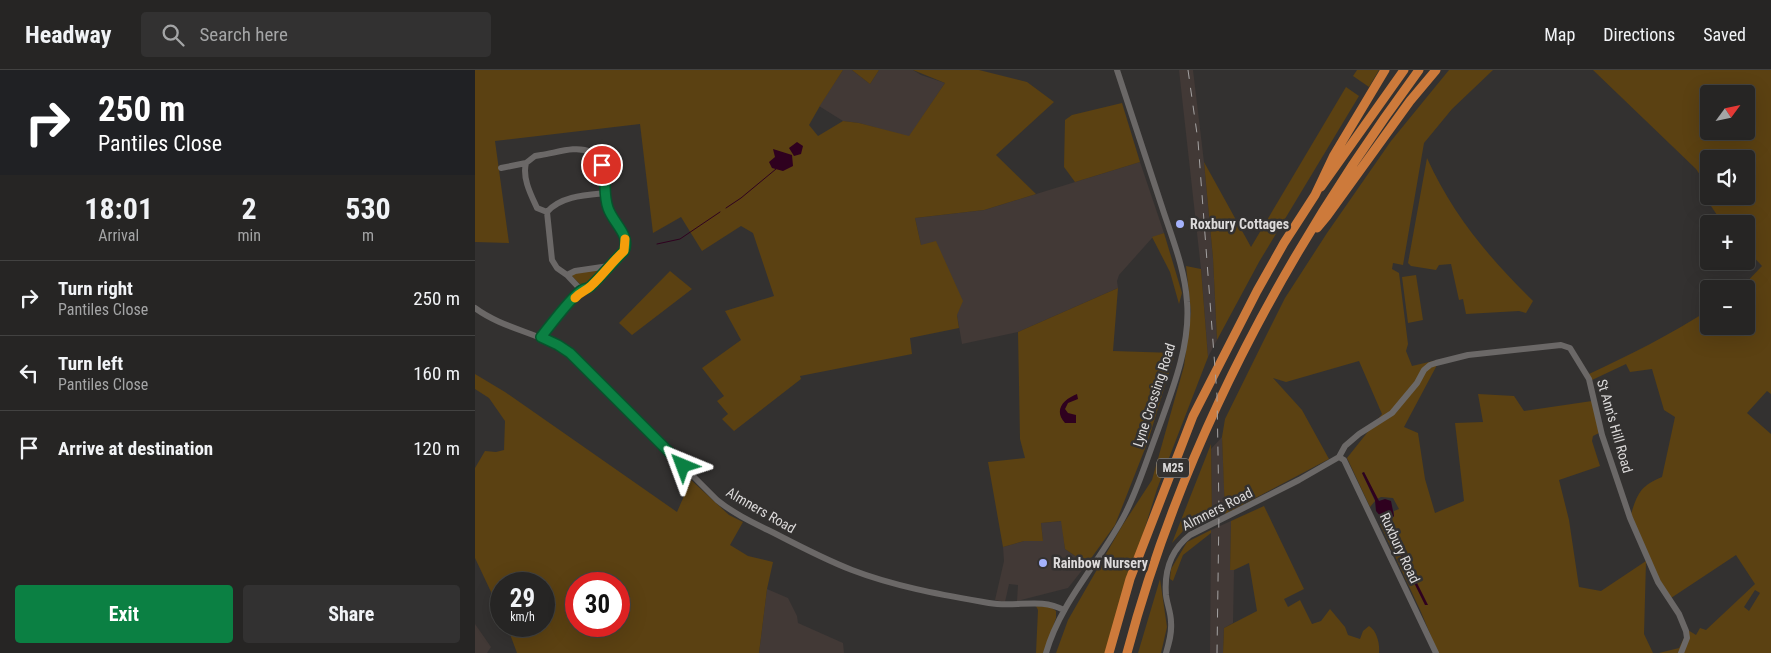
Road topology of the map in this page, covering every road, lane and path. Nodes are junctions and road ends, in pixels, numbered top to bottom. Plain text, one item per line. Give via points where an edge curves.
1 (1117, 70) edge
2 (1385, 70) edge
3 (1404, 70) edge
4 (1419, 70) edge
5 (1436, 70) edge
6 (526, 164) junction
7 (501, 168) dead end
8 (606, 193) junction
9 (1315, 195) junction
10 (549, 209) junction
11 (1305, 241) junction
12 (609, 266) junction
13 (567, 275) junction
14 (582, 290) junction
15 (475, 308) edge
16 (541, 337) junction
17 (1339, 457) junction
18 (1064, 610) junction
19 (1046, 653) edge
20 (1109, 653) edge
21 (1127, 653) edge
22 (1166, 653) edge
23 (1436, 653) edge
24 (1681, 653) edge

1 - 18 street, Lyne Crossing Road via 1179,260 1187,302 1186,333 1168,401 1129,507
2 - 9 highway via 1335,154
3 - 9 highway, M25
4 - 11 highway, M25 via 1321,212
5 - 11 highway
6 - 7 street
6 - 8 street via 535,156 579,149 591,152 605,172
6 - 10 street via 525,172 537,208
8 - 10 street via 570,198
8 - 12 street via 608,209 625,239 626,248
9 - 20 highway, M25 via 1257,291 1193,416 1130,579
10 - 13 street via 552,260
11 - 21 highway, M25 via 1277,286 1206,429 1151,572
12 - 13 street
12 - 14 street via 593,285
13 - 14 street
14 - 16 street
15 - 16 street, Almners Road
16 - 18 street, Almners Road via 570,353 717,500 741,516 830,560 887,581 992,604 1047,603
17 - 22 street, Almners Road via 1181,541 1169,562 1166,578 1171,623
17 - 23 street, Ruxbury Road via 1344,460
17 - 24 street, St Ann's Hill Road via 1345,446 1359,434 1392,413 1417,384 1424,370 1436,362 1468,355 1567,346 1589,378 1602,435 1630,518 1658,582 1685,626 1687,635
18 - 19 street, Lyne Crossing Road

